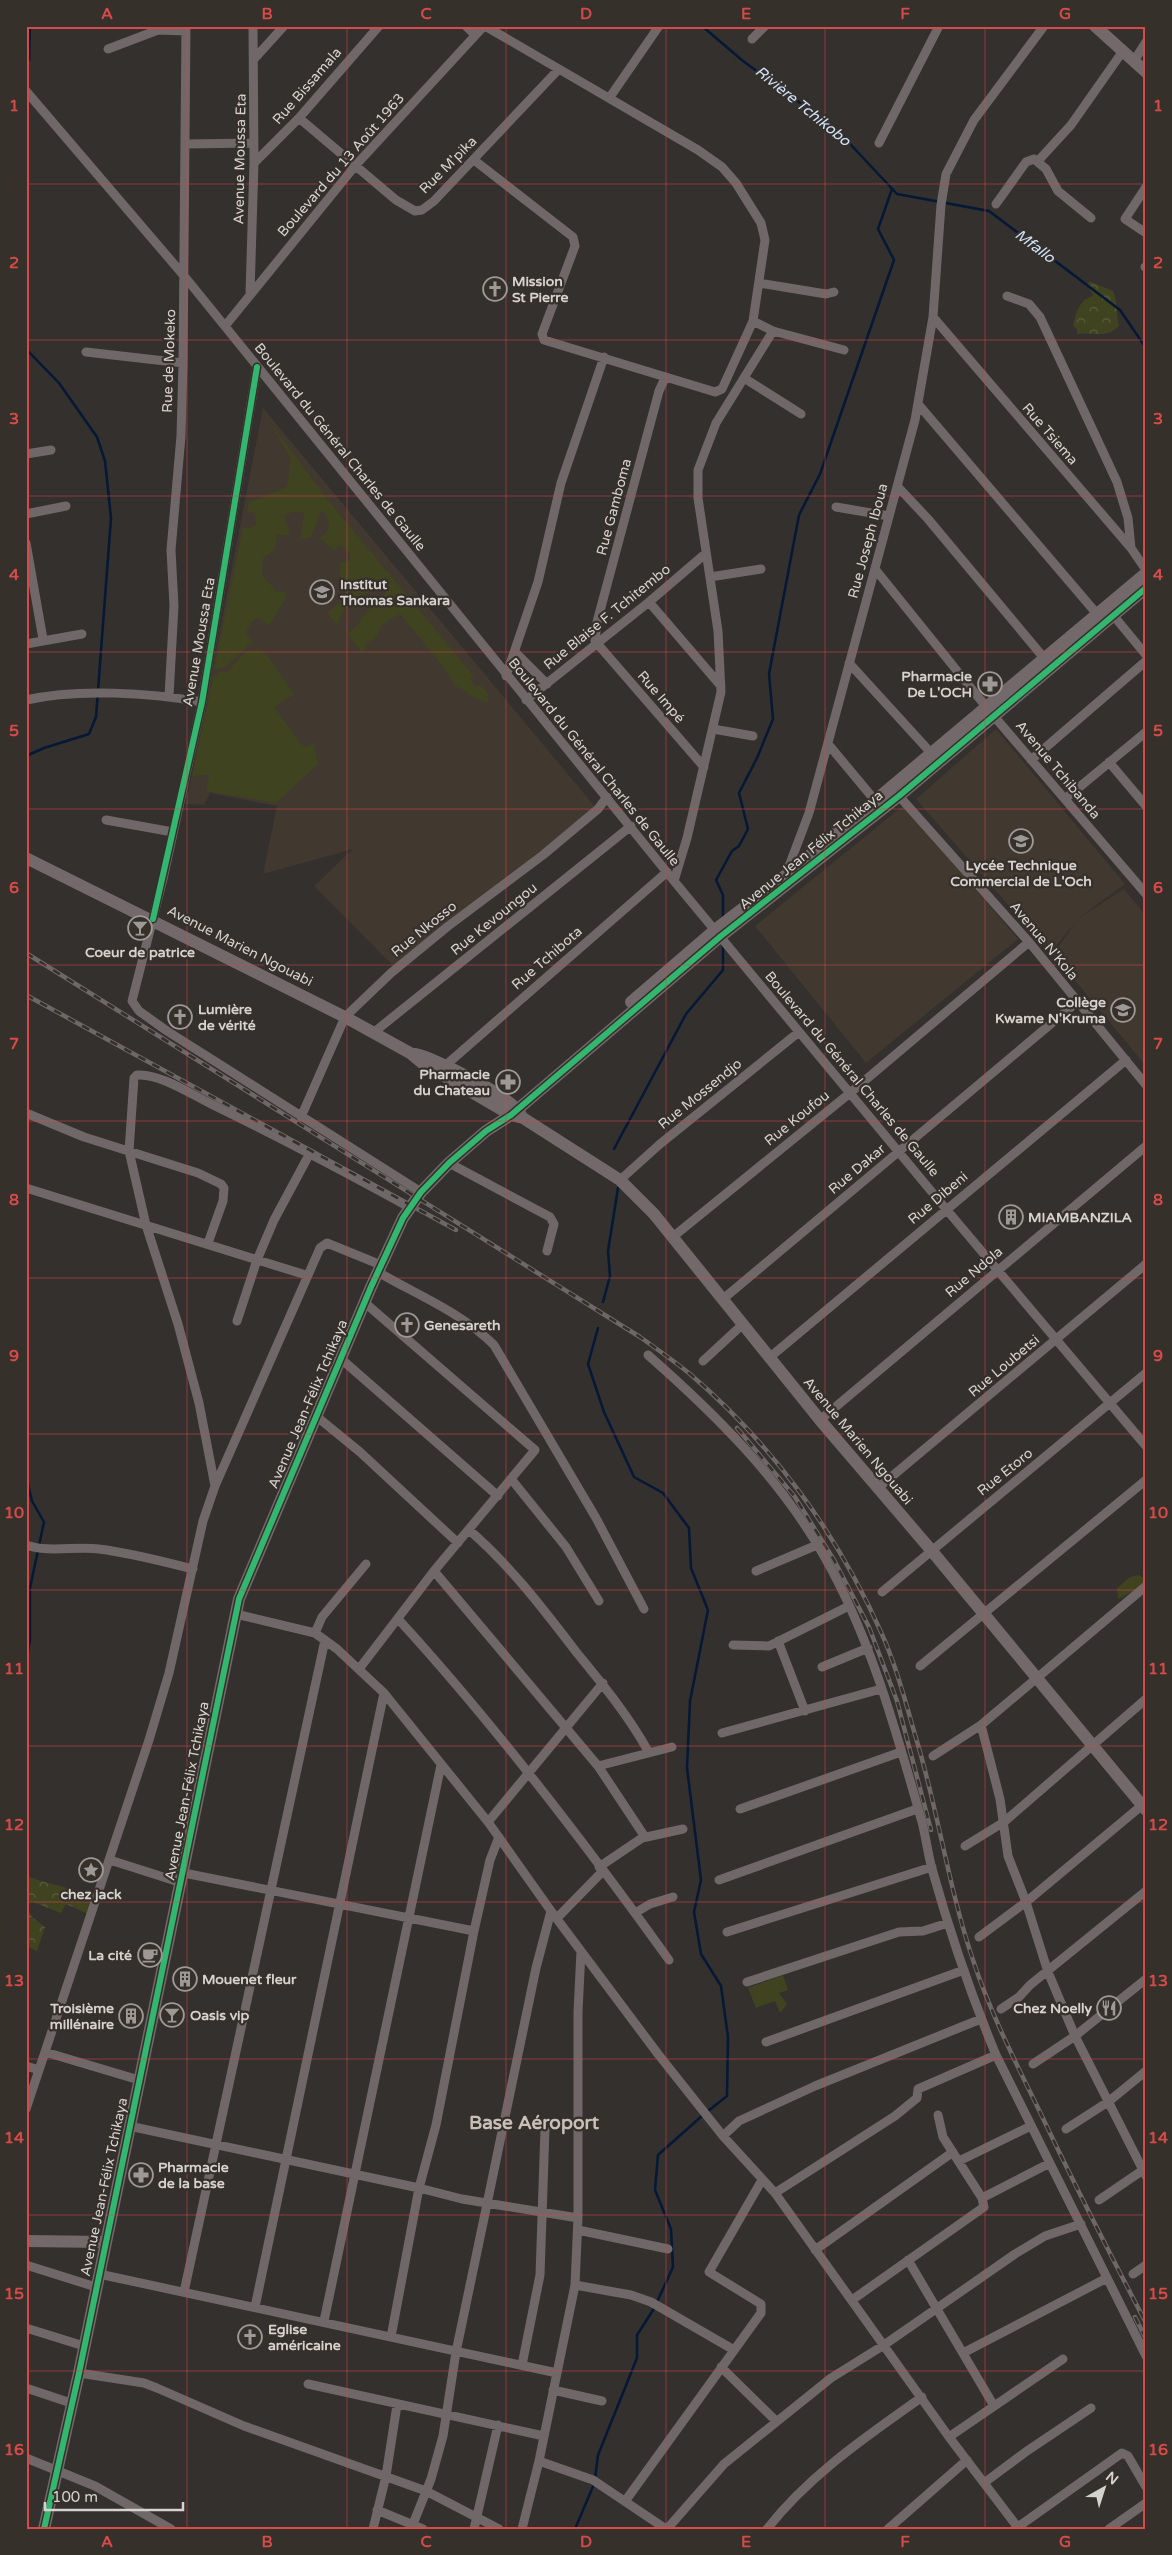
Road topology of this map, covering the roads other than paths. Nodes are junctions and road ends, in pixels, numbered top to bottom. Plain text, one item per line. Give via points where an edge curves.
1 (253, 26) edge
2 (284, 26) edge
3 (379, 26) edge
4 (466, 26) edge
5 (485, 26) edge
6 (659, 26) edge
7 (765, 26) edge
8 (939, 26) edge
9 (1044, 26) edge
10 (1095, 26) edge
11 (1105, 26) edge
12 (158, 28) edge
13 (186, 29) edge
14 (476, 35) junction
15 (752, 39) dead end
16 (1146, 42) edge
17 (108, 49) dead end
18 (1123, 51) junction
19 (255, 58) junction
20 (1139, 60) edge
21 (558, 70) junction
22 (1146, 72) edge
23 (26, 91) edge
24 (610, 97) junction
25 (300, 118) junction
26 (879, 143) dead end
27 (186, 144) junction
28 (253, 144) junction
29 (474, 160) junction
30 (1038, 161) junction
31 (254, 163) junction
32 (355, 166) junction
33 (1146, 187) edge
34 (996, 204) dead end
35 (1091, 218) dead end
36 (1146, 233) edge
37 (185, 277) junction
38 (759, 283) junction
39 (834, 292) dead end
40 (250, 293) junction
41 (1007, 296) dead end
42 (932, 317) junction
43 (754, 322) junction
44 (225, 326) junction
45 (773, 331) junction
46 (844, 350) dead end
47 (86, 352) dead end
48 (604, 357) junction
49 (183, 363) junction
50 (257, 367) junction
51 (665, 378) junction
52 (744, 378) junction
53 (918, 404) junction
54 (801, 414) dead end
55 (52, 450) dead end
56 (26, 454) edge
57 (898, 487) junction
58 (66, 506) dead end
59 (836, 507) dead end
60 (26, 514) edge
61 (889, 516) junction
62 (26, 543) edge
63 (1131, 548) junction
64 (705, 554) junction
65 (761, 569) dead end
66 (875, 569) junction
67 (1146, 572) edge
68 (710, 577) junction
69 (31, 586) edge
70 (1146, 588) edge
71 (649, 602) junction
72 (1097, 614) junction
73 (1113, 615) junction
74 (82, 634) dead end
75 (43, 639) junction
76 (26, 644) edge
77 (597, 644) junction
78 (516, 652) junction
79 (1146, 655) edge
80 (1044, 658) junction
81 (1146, 661) edge
82 (849, 663) junction
83 (506, 676) junction
84 (547, 684) junction
85 (721, 686) junction
86 (170, 696) junction
87 (26, 700) edge
88 (526, 700) junction
89 (202, 702) junction
90 (990, 711) junction
91 (713, 729) junction
92 (1146, 732) edge
93 (753, 736) dead end
94 (828, 744) junction
95 (932, 754) junction
96 (1031, 760) junction
97 (1109, 762) junction
98 (704, 767) junction
99 (899, 796) junction
100 (607, 797) junction
101 (1065, 799) junction
102 (878, 805) junction
103 (1145, 805) edge
104 (106, 820) dead end
105 (631, 826) junction
106 (173, 832) junction
107 (26, 858) edge
108 (667, 872) junction
109 (785, 876) junction
110 (674, 881) junction
111 (1146, 894) edge
112 (153, 919) junction
113 (718, 933) junction
114 (1029, 942) junction
115 (1077, 1002) junction
116 (345, 1016) junction
117 (373, 1032) junction
118 (798, 1032) junction
119 (410, 1053) junction
120 (1126, 1060) junction
121 (446, 1065) junction
122 (1146, 1085) edge
123 (850, 1093) junction
124 (26, 1113) edge
125 (512, 1113) junction
126 (301, 1117) junction
127 (1146, 1146) edge
128 (129, 1151) junction
129 (900, 1152) junction
130 (310, 1153) junction
131 (449, 1163) junction
132 (620, 1180) junction
133 (26, 1188) edge
134 (421, 1192) junction
135 (409, 1207) junction
136 (946, 1209) junction
137 (146, 1225) junction
138 (674, 1236) junction
139 (208, 1243) junction
140 (547, 1251) dead end
141 (257, 1260) junction
142 (1146, 1264) edge
143 (379, 1268) junction
144 (998, 1269) junction
145 (306, 1275) junction
146 (723, 1299) junction
147 (364, 1302) junction
148 (237, 1321) dead end
149 (743, 1324) junction
150 (1057, 1340) junction
151 (648, 1355) dead end
152 (340, 1358) junction
153 (769, 1358) junction
154 (703, 1361) dead end
155 (1146, 1373) edge
156 (1111, 1404) junction
157 (316, 1416) junction
158 (820, 1420) junction
159 (1146, 1446) edge
160 (512, 1480) junction
161 (1146, 1480) edge
162 (215, 1486) junction
163 (878, 1488) junction
164 (498, 1496) junction
165 (469, 1530) junction
166 (458, 1543) junction
167 (26, 1545) edge
168 (817, 1545) junction
169 (931, 1550) junction
170 (366, 1564) dead end
171 (192, 1569) junction
172 (434, 1571) junction
173 (756, 1571) dead end
174 (1146, 1586) edge
175 (882, 1592) dead end
176 (599, 1601) dead end
177 (849, 1606) junction
178 (644, 1609) dead end
179 (984, 1613) junction
180 (236, 1614) junction
181 (399, 1620) junction
182 (316, 1633) junction
183 (325, 1640) junction
184 (778, 1641) junction
185 (733, 1646) dead end
186 (868, 1648) junction
187 (920, 1666) dead end
188 (822, 1667) dead end
189 (359, 1669) junction
190 (1036, 1678) junction
191 (603, 1683) junction
192 (882, 1688) junction
193 (384, 1694) junction
194 (1146, 1699) edge
195 (805, 1711) junction
196 (981, 1724) junction
197 (566, 1728) junction
198 (722, 1734) dead end
199 (1091, 1745) junction
200 (672, 1747) dead end
201 (648, 1751) junction
202 (901, 1752) junction
203 (933, 1756) dead end
204 (441, 1765) junction
205 (598, 1766) junction
206 (528, 1775) junction
207 (1144, 1806) edge
208 (740, 1809) dead end
209 (917, 1809) junction
210 (488, 1822) junction
211 (1004, 1822) junction
212 (682, 1830) dead end
213 (499, 1837) junction
214 (645, 1837) junction
215 (965, 1846) dead end
216 (110, 1860) junction
217 (932, 1867) junction
218 (600, 1869) junction
219 (182, 1878) junction
220 (719, 1880) dead end
221 (272, 1890) junction
222 (1146, 1891) edge
223 (673, 1897) dead end
224 (1026, 1902) junction
225 (341, 1904) junction
226 (635, 1913) junction
227 (554, 1915) junction
228 (408, 1917) junction
229 (948, 1924) junction
230 (474, 1931) junction
231 (727, 1932) dead end
232 (979, 1937) dead end
233 (581, 1951) junction
234 (668, 1960) dead end
235 (964, 1970) junction
236 (1048, 1972) junction
237 (1146, 1979) edge
238 (746, 1982) dead end
239 (1001, 2009) dead end
240 (981, 2019) junction
241 (1075, 2036) junction
242 (766, 2042) dead end
243 (45, 2052) junction
244 (996, 2055) junction
245 (1034, 2064) dead end
246 (26, 2066) edge
247 (38, 2070) junction
248 (1146, 2071) edge
249 (139, 2080) junction
250 (1108, 2102) junction
251 (26, 2109) edge
252 (938, 2115) dead end
253 (129, 2126) junction
254 (1031, 2126) junction
255 (545, 2129) dead end
256 (1066, 2129) dead end
257 (723, 2136) junction
258 (216, 2144) junction
259 (953, 2152) junction
260 (287, 2160) junction
261 (958, 2161) junction
262 (1050, 2163) junction
263 (1145, 2172) edge
264 (355, 2174) junction
265 (762, 2180) junction
266 (420, 2188) junction
267 (775, 2193) junction
268 (982, 2198) junction
269 (1099, 2200) dead end
270 (487, 2204) junction
271 (543, 2213) junction
272 (578, 2218) junction
273 (1081, 2224) junction
274 (578, 2230) junction
275 (26, 2241) edge
276 (105, 2242) junction
277 (668, 2249) dead end
278 (816, 2250) junction
279 (908, 2260) junction
280 (26, 2265) edge
281 (1146, 2265) edge
282 (99, 2274) junction
283 (1134, 2274) dead end
284 (1108, 2278) junction
285 (575, 2285) junction
286 (96, 2287) junction
287 (184, 2292) junction
288 (852, 2300) junction
289 (255, 2307) junction
290 (937, 2307) junction
291 (324, 2321) junction
292 (26, 2328) edge
293 (391, 2337) junction
294 (84, 2346) junction
295 (884, 2346) junction
296 (734, 2350) junction
297 (456, 2352) junction
298 (963, 2353) junction
299 (1146, 2356) edge
300 (1063, 2359) dead end
301 (522, 2365) junction
302 (721, 2367) junction
303 (79, 2373) junction
304 (557, 2373) junction
305 (308, 2384) dead end
306 (26, 2388) edge
307 (553, 2390) junction
308 (922, 2397) junction
309 (602, 2402) dead end
310 (71, 2404) junction
311 (397, 2405) junction
312 (994, 2406) junction
313 (1091, 2408) dead end
314 (445, 2414) junction
315 (776, 2421) junction
316 (498, 2425) junction
317 (544, 2436) junction
318 (949, 2437) junction
319 (26, 2458) edge
320 (967, 2460) junction
321 (539, 2461) junction
322 (57, 2468) junction
323 (386, 2476) junction
324 (984, 2483) junction
325 (1146, 2487) edge
326 (426, 2491) junction
327 (626, 2500) junction
328 (1146, 2503) edge
329 (377, 2510) junction
330 (477, 2516) junction
331 (413, 2524) junction
332 (1017, 2528) edge
333 (44, 2529) edge
334 (171, 2529) edge
335 (373, 2529) edge
336 (423, 2529) edge
337 (474, 2529) edge
338 (499, 2529) edge
339 (522, 2529) edge
340 (667, 2529) edge
341 (767, 2529) edge
342 (888, 2529) edge
343 (1109, 2529) edge

1 - 19 street, Avenue Moussa Eta
2 - 19 street
3 - 25 street, Rue Bissamala
4 - 14 street
5 - 14 street, Boulevard du 13 Août 1963
5 - 21 street
6 - 24 street
7 - 15 street
8 - 26 street
9 - 42 street, Rue Joseph Iboua via 986,103 946,174
10 - 18 street
11 - 20 street
12 - 13 street
12 - 17 street
13 - 27 street, Rue de Mokeko
14 - 32 street, Boulevard du 13 Août 1963
16 - 20 street
18 - 20 street
18 - 30 street via 1071,125
19 - 28 street, Avenue Moussa Eta
20 - 22 street
21 - 24 street
21 - 29 street, Rue M'pika
23 - 37 street, Boulevard du Général Charles de Gaulle
24 - 38 street via 698,150 736,183 760,223 765,240
25 - 31 street, Rue Bissamala
25 - 32 street, Rue M'pika
27 - 28 street
27 - 37 street, Rue de Mokeko
28 - 31 street, Avenue Moussa Eta
29 - 32 street, Rue M'pika via 428,206 415,211 396,200
29 - 48 street via 575,241 542,334 544,340
30 - 34 street via 1026,162
30 - 35 street via 1058,191
31 - 40 street, Avenue Moussa Eta
32 - 40 street, Boulevard du 13 Août 1963
33 - 36 street via 1125,219
37 - 44 street, Boulevard du Général Charles de Gaulle
37 - 49 street, Rue de Mokeko
38 - 39 street via 826,294
38 - 43 street
40 - 44 street, Boulevard du 13 Août 1963
41 - 63 street via 1029,304 1040,316 1117,482 1128,518
42 - 53 street, Rue Joseph Iboua
42 - 63 street, Rue Tsiema
43 - 45 street
43 - 51 street via 726,384 719,392
44 - 50 street, Boulevard du Général Charles de Gaulle
45 - 46 street
45 - 52 street
47 - 49 street
48 - 51 street
48 - 78 street via 560,484 538,582
49 - 86 street, Rue de Mokeko via 171,550 174,606
50 - 83 street, Boulevard du Général Charles de Gaulle
50 - 89 street, Avenue Moussa Eta
51 - 77 street, Rue Gamboma via 597,622
52 - 54 street
52 - 64 street via 716,423 698,470
53 - 57 street, Rue Joseph Iboua
53 - 72 street
55 - 56 street
57 - 61 street, Rue Joseph Iboua
57 - 80 street via 928,518
58 - 60 street
59 - 61 street
61 - 66 street, Rue Joseph Iboua
62 - 69 street
63 - 67 street, Rue Tsiema
64 - 68 street
64 - 71 street, Rue Blaise F. Tchitembo
65 - 68 street
66 - 82 street, Rue Joseph Iboua
66 - 90 street, Avenue Tchibanda
67 - 72 street, Avenue Jean Félix Tchikaya
68 - 85 street
69 - 75 street
70 - 73 street, Avenue Jean Félix Tchikaya
71 - 77 street, Rue Blaise F. Tchitembo
71 - 85 street
72 - 80 street, Avenue Jean Félix Tchikaya
73 - 79 street
73 - 90 street, Avenue Jean Félix Tchikaya
74 - 75 street
75 - 76 street
77 - 84 street, Rue Blaise F. Tchitembo
77 - 98 street, Rue Impé
78 - 83 street
78 - 84 street
80 - 90 street, Avenue Jean Félix Tchikaya
81 - 96 street
82 - 94 street, Rue Joseph Iboua
82 - 95 street
83 - 88 street, Boulevard du Général Charles de Gaulle
84 - 88 street, Rue Blaise F. Tchitembo
85 - 91 street
86 - 87 street via 62,693
86 - 89 street
88 - 100 street, Boulevard du Général Charles de Gaulle
89 - 106 street, Avenue Moussa Eta
90 - 95 street, Avenue Jean Félix Tchikaya
90 - 96 street, Avenue Tchibanda
90 - 99 street, Avenue Jean Félix Tchikaya
91 - 93 street
91 - 98 street
92 - 97 street
94 - 102 street
94 - 109 street, Rue Joseph Iboua via 809,813
95 - 102 street, Avenue Jean Félix Tchikaya
96 - 101 street, Avenue Tchibanda
97 - 101 street
97 - 103 street
98 - 110 street
99 - 102 street, Avenue Jean Félix Tchikaya
99 - 114 street, Avenue N'Kola
100 - 105 street, Boulevard du Général Charles de Gaulle
100 - 116 street, Rue Nkosso via 598,809 543,855 391,973
101 - 111 street, Avenue Tchibanda
102 - 109 street, Avenue Jean Félix Tchikaya
102 - 113 street, Avenue Jean Félix Tchikaya
104 - 106 street
105 - 108 street, Boulevard du Général Charles de Gaulle
105 - 117 street, Rue Kevoungou
106 - 112 street, Avenue Moussa Eta
107 - 112 street, Avenue Marien Ngouabi
108 - 110 street, Boulevard du Général Charles de Gaulle
108 - 121 street, Rue Tchibota
109 - 113 street, Avenue Jean Félix Tchikaya
110 - 113 street, Boulevard du Général Charles de Gaulle
112 - 116 street, Avenue Marien Ngouabi
112 - 126 street, Avenue Moussa Eta via 132,998 134,1005 167,1031
113 - 118 street, Boulevard du Général Charles de Gaulle
113 - 125 street, Avenue Jean Félix Tchikaya
114 - 115 street, Avenue N'Kola
114 - 123 street, Rue Koufou
115 - 120 street, Avenue N'Kola
115 - 129 street, Rue Dakar
116 - 117 street, Avenue Marien Ngouabi
116 - 126 street, Rue Nkosso
117 - 119 street, Avenue Marien Ngouabi
118 - 123 street, Boulevard du Général Charles de Gaulle
118 - 132 street, Rue Mossendjo
119 - 121 street, Avenue Marien Ngouabi via 428,1056
119 - 125 street, Avenue Marien Ngouabi via 422,1063
120 - 122 street, Avenue N'Kola
120 - 136 street, Rue Dibeni
121 - 125 street, Avenue Marien Ngouabi
123 - 129 street, Boulevard du Général Charles de Gaulle
123 - 138 street, Rue Koufou
124 - 128 street
125 - 131 street, Avenue Jean-Félix Tchikaya
125 - 132 street, Avenue Marien Ngouabi
126 - 134 street
127 - 144 street, Rue Ndola
128 - 130 street via 132,1082 141,1075 185,1090
128 - 137 street
128 - 139 street via 198,1173 223,1186 223,1201
129 - 136 street, Boulevard du Général Charles de Gaulle
129 - 146 street, Rue Dakar
130 - 135 street
130 - 141 street via 274,1220
131 - 134 street, Avenue Jean-Félix Tchikaya
131 - 140 street via 550,1217 554,1224
132 - 138 street, Avenue Marien Ngouabi
133 - 137 street
134 - 135 street, Avenue Jean-Félix Tchikaya
135 - 143 street, Avenue Jean-Félix Tchikaya
136 - 144 street, Boulevard du Général Charles de Gaulle
136 - 153 street, Rue Dibeni
137 - 139 street
137 - 162 street via 199,1403
138 - 146 street, Avenue Marien Ngouabi
139 - 141 street
141 - 145 street
141 - 148 street
142 - 150 street, Rue Loubetsi
143 - 145 street via 325,1243
143 - 147 street, Avenue Jean-Félix Tchikaya
143 - 178 street via 451,1312 494,1345 596,1518
144 - 150 street, Boulevard du Général Charles de Gaulle
144 - 158 street, Rue Ndola
145 - 162 street
146 - 149 street, Avenue Marien Ngouabi
147 - 152 street, Avenue Jean-Félix Tchikaya
147 - 160 street via 534,1447 534,1452
149 - 153 street, Avenue Marien Ngouabi
149 - 154 street
150 - 156 street, Boulevard du Général Charles de Gaulle
150 - 163 street, Rue Loubetsi
151 - 168 street via 750,1453 804,1522
152 - 157 street, Avenue Jean-Félix Tchikaya
152 - 164 street
153 - 158 street, Avenue Marien Ngouabi
155 - 156 street, Rue Etoro
156 - 159 street, Boulevard du Général Charles de Gaulle
156 - 169 street, Rue Etoro
157 - 166 street
157 - 180 street, Avenue Jean-Félix Tchikaya via 251,1570
158 - 163 street, Avenue Marien Ngouabi
160 - 164 street
160 - 176 street via 566,1547
161 - 179 street
162 - 171 street
163 - 169 street, Avenue Marien Ngouabi
164 - 165 street
165 - 166 street
165 - 191 street via 513,1574
166 - 172 street
167 - 171 street via 112,1551
168 - 173 street
168 - 177 street
169 - 175 street, Rue Etoro
169 - 179 street, Avenue Marien Ngouabi
170 - 182 street via 322,1617
171 - 216 street via 158,1709
172 - 181 street
172 - 197 street
174 - 190 street
177 - 184 street
177 - 186 street
179 - 187 street
179 - 190 street, Avenue Marien Ngouabi
180 - 182 street
180 - 219 street, Avenue Jean-Félix Tchikaya
181 - 189 street
181 - 206 street via 440,1665
182 - 183 street
183 - 189 street
183 - 221 street
184 - 185 street via 769,1646
184 - 195 street
186 - 188 street
186 - 192 street
189 - 193 street
190 - 196 street
190 - 199 street, Avenue Marien Ngouabi
191 - 197 street
191 - 201 street
192 - 195 street
192 - 202 street
193 - 204 street
193 - 225 street via 348,1857
194 - 199 street
195 - 198 street
196 - 203 street
196 - 211 street
197 - 205 street
197 - 206 street
199 - 207 street, Avenue Marien Ngouabi
199 - 211 street
200 - 201 street
201 - 205 street
202 - 208 street
202 - 209 street
204 - 210 street
204 - 228 street
205 - 214 street
206 - 210 street
206 - 218 street
207 - 224 street
209 - 217 street
209 - 220 street
210 - 213 street
211 - 215 street
211 - 224 street via 1008,1856
212 - 214 street
213 - 227 street
213 - 230 street via 490,1860
214 - 218 street
216 - 219 street
216 - 243 street
217 - 229 street
217 - 231 street
218 - 226 street
218 - 227 street
219 - 221 street
219 - 249 street, Avenue Jean-Félix Tchikaya
221 - 225 street
221 - 258 street
222 - 236 street
223 - 226 street
224 - 232 street
224 - 236 street
225 - 228 street
225 - 260 street
226 - 234 street
227 - 233 street
227 - 270 street via 536,1968
228 - 230 street
228 - 264 street
229 - 235 street
229 - 238 street via 923,1931 899,1932
230 - 266 street
233 - 257 street
233 - 272 street
235 - 240 street
235 - 242 street
236 - 239 street
236 - 241 street
237 - 241 street
240 - 244 street
240 - 257 street via 815,2086 734,2124
241 - 245 street
241 - 250 street
243 - 247 street
243 - 249 street
244 - 254 street
244 - 267 street via 918,2089 917,2098 907,2107
246 - 247 street
247 - 251 street
248 - 250 street
249 - 253 street, Avenue Jean-Félix Tchikaya
250 - 256 street
250 - 263 street
252 - 259 street via 940,2130
253 - 258 street
253 - 276 street, Avenue Jean-Félix Tchikaya
254 - 261 street
254 - 262 street
255 - 271 street
257 - 265 street
258 - 260 street
258 - 287 street
259 - 261 street
259 - 278 street
260 - 264 street
260 - 289 street
261 - 268 street
262 - 268 street
262 - 273 street
263 - 269 street
264 - 266 street
264 - 291 street
265 - 267 street
265 - 296 street via 710,2272 761,2304 763,2309
266 - 270 street
266 - 293 street
267 - 278 street
268 - 279 street via 983,2208
270 - 271 street
270 - 297 street
271 - 272 street
271 - 301 street via 540,2275
272 - 274 street
273 - 284 street
273 - 290 street via 1034,2242
274 - 277 street
274 - 285 street
275 - 276 street
276 - 282 street, Avenue Jean-Félix Tchikaya
278 - 288 street
279 - 288 street
279 - 290 street
280 - 286 street
281 - 283 street
282 - 286 street, Avenue Jean-Félix Tchikaya
282 - 287 street
284 - 298 street
284 - 299 street
285 - 296 street via 651,2302
285 - 304 street
286 - 294 street, Avenue Jean-Félix Tchikaya
287 - 289 street
288 - 295 street
289 - 291 street
290 - 295 street
290 - 298 street
291 - 293 street
292 - 294 street
293 - 297 street
294 - 303 street, Avenue Jean-Félix Tchikaya
295 - 308 street
295 - 315 street via 831,2378
296 - 302 street
297 - 301 street
297 - 314 street
298 - 312 street
300 - 312 street
301 - 304 street
302 - 315 street
302 - 327 street
303 - 310 street, Avenue Jean-Félix Tchikaya
303 - 323 street via 144,2383 244,2426
304 - 307 street
305 - 311 street
306 - 310 street
307 - 309 street
307 - 317 street
308 - 318 street
308 - 341 street via 829,2466
310 - 322 street, Avenue Jean-Félix Tchikaya
311 - 314 street
311 - 323 street
312 - 318 street
313 - 324 street
314 - 316 street
314 - 326 street via 439,2449
315 - 340 street via 724,2464
316 - 317 street
316 - 330 street
317 - 321 street
318 - 320 street
319 - 322 street
320 - 324 street
320 - 342 street
321 - 327 street via 593,2480
321 - 339 street
322 - 333 street, Avenue Jean-Félix Tchikaya
322 - 334 street
323 - 326 street
323 - 329 street
324 - 332 street
325 - 332 street via 1128,2456 1122,2454
326 - 330 street
326 - 331 street
327 - 340 street
328 - 343 street
329 - 331 street
329 - 335 street
330 - 337 street
330 - 338 street
331 - 336 street

